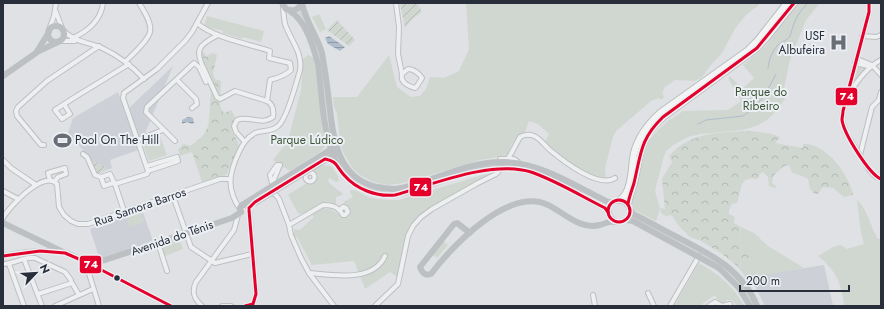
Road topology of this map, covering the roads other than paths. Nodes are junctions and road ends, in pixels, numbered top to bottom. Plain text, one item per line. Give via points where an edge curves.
1 (56, 3) edge
2 (103, 3) edge
3 (139, 3) edge
4 (208, 3) edge
5 (302, 3) edge
6 (394, 3) edge
7 (787, 3) edge
8 (794, 3) edge
9 (869, 3) edge
10 (282, 4) edge
11 (55, 8) junction
12 (289, 10) junction
13 (284, 17) junction
14 (197, 23) junction
15 (399, 27) junction
16 (63, 29) junction
17 (49, 31) junction
18 (87, 31) junction
19 (209, 31) junction
20 (218, 35) junction
21 (881, 35) edge
22 (862, 36) junction
23 (73, 38) junction
24 (59, 41) junction
25 (80, 41) junction
26 (206, 41) junction
27 (89, 43) junction
28 (99, 46) junction
29 (36, 52) junction
30 (88, 54) junction
31 (881, 60) edge
32 (856, 61) junction
33 (127, 63) junction
34 (401, 65) junction
35 (872, 65) junction
36 (408, 69) junction
37 (402, 74) junction
38 (881, 74) edge
39 (3, 76) edge
40 (144, 79) junction
41 (177, 80) junction
42 (206, 82) dead end
43 (881, 92) edge
44 (846, 100) junction
45 (267, 101) junction
46 (64, 104) dead end
47 (192, 108) dead end
48 (163, 130) junction
49 (137, 140) junction
50 (175, 141) dead end
51 (244, 142) junction
52 (44, 145) dead end
53 (335, 151) junction
54 (84, 154) dead end
55 (860, 155) junction
56 (508, 159) junction
57 (3, 160) edge
58 (325, 160) junction
59 (495, 162) junction
60 (336, 163) junction
61 (520, 164) junction
62 (147, 169) junction
63 (499, 171) dead end
64 (101, 177) junction
65 (615, 178) dead end
66 (881, 178) edge
67 (230, 179) junction
68 (50, 180) junction
69 (55, 181) junction
70 (114, 183) junction
71 (36, 185) junction
72 (275, 188) junction
73 (3, 191) edge
74 (173, 196) junction
75 (18, 199) junction
76 (620, 200) junction
77 (612, 202) junction
78 (629, 207) junction
79 (243, 210) junction
80 (340, 210) dead end
81 (124, 211) junction
82 (609, 215) junction
83 (3, 218) edge
84 (626, 220) junction
85 (616, 222) junction
86 (3, 223) edge
87 (605, 223) junction
88 (289, 225) junction
89 (186, 233) junction
90 (470, 233) junction
91 (158, 243) junction
92 (64, 252) junction
93 (252, 254) junction
94 (3, 256) edge
95 (385, 256) dead end
96 (699, 256) junction
97 (24, 260) junction
98 (102, 261) junction
99 (211, 262) junction
100 (88, 263) junction
101 (3, 264) edge
102 (9, 264) junction
103 (98, 268) junction
104 (167, 271) dead end
105 (309, 273) junction
106 (71, 282) junction
107 (93, 288) junction
108 (648, 293) dead end
109 (38, 294) junction
110 (79, 295) junction
111 (593, 295) dead end
112 (730, 304) dead end
113 (254, 305) edge
114 (24, 306) edge
115 (42, 306) edge
116 (54, 306) edge
117 (99, 306) edge
118 (171, 306) edge
119 (202, 306) edge
120 (222, 306) edge
121 (231, 306) edge
122 (245, 306) edge
123 (334, 306) edge
124 (375, 306) edge
125 (595, 306) edge
126 (654, 306) edge
127 (670, 306) edge
128 (709, 306) edge
129 (750, 306) edge
130 (757, 306) edge

1 - 11 street
2 - 18 street via 99,16
3 - 33 street via 150,24 150,32
4 - 14 street
5 - 12 main road via 298,9
5 - 53 main road via 322,53
6 - 15 street
6 - 15 street
7 - 76 main road via 747,51 651,122 643,132 634,152 628,188
8 - 78 main road via 757,48 655,125 644,140 639,153 634,184 628,198
9 - 22 main road
10 - 12 main road
10 - 13 street
11 - 16 street
11 - 17 street
12 - 13 street
12 - 53 main road via 302,22 315,52 324,113
13 - 51 street via 300,62 298,78 278,126 255,133
14 - 19 street
14 - 40 street via 185,41
15 - 34 street via 398,54
16 - 17 main road via 56,26
16 - 23 street
16 - 24 main road via 63,38
17 - 24 main road via 51,39
17 - 29 main road
18 - 23 street
18 - 27 street
19 - 20 street
19 - 26 street
20 - 26 street
20 - 45 street via 270,50 269,58 290,63 289,72 270,80
21 - 22 street via 876,38
22 - 32 main road
23 - 25 street
24 - 25 street
24 - 29 main road
25 - 27 street
26 - 45 street via 199,52 199,60 217,97 220,99 235,91
27 - 28 street
27 - 30 street
28 - 30 street
28 - 33 street
29 - 39 main road
30 - 52 street via 47,81 16,111 17,116 41,145
31 - 35 street
32 - 35 street
32 - 44 main road
33 - 40 street
33 - 46 street
34 - 36 street
34 - 37 street
35 - 38 street
35 - 44 street via 858,80
36 - 37 street
36 - 37 street via 420,76 421,81 417,86 412,88 403,82
40 - 49 street via 127,89 123,98
41 - 42 street via 194,63 199,67
41 - 47 street via 196,99 197,104
41 - 48 street via 147,107 146,112
43 - 55 street via 879,100 872,107
44 - 55 main road via 843,124
45 - 51 street via 271,103 273,117 258,121 242,118 237,120 234,126
48 - 49 street
48 - 50 street
49 - 62 street
51 - 67 street via 233,165
53 - 58 main road
53 - 59 main road via 356,178 386,188 403,187 474,165
53 - 60 main road
53 - 72 main road
54 - 64 street via 95,176
55 - 66 main road via 872,174
56 - 59 street via 499,159
56 - 61 street via 514,159
56 - 65 street via 520,137 527,134 536,137 561,158 590,176 604,181
57 - 71 street
58 - 60 main road
58 - 72 main road
59 - 61 main road
60 - 82 main road via 353,184 385,196 404,193 477,171 518,169 548,178 605,208
61 - 77 main road via 552,174
62 - 62 street via 178,161 176,157
62 - 70 street via 147,174
63 - 124 street via 432,209 413,226 408,236 398,284
64 - 70 street via 110,174
64 - 70 street via 104,186
67 - 74 street, Rua Samora Barros via 220,179
67 - 79 street via 234,200
68 - 69 street
68 - 69 street via 48,173 65,168 66,174
68 - 71 street
69 - 81 street, Rua Samora Barros via 59,207 71,221 88,224
70 - 81 street
71 - 75 street
72 - 79 main road, Avenida do Ténis
72 - 88 street
73 - 75 street
74 - 81 street, Rua Samora Barros
74 - 89 street
75 - 83 street
76 - 77 main road
76 - 78 main road
77 - 82 main road
78 - 84 main road
78 - 130 main road via 633,214 717,258 739,277
79 - 89 main road, Avenida do Ténis
79 - 93 main road
79 - 99 street via 234,230
80 - 88 street via 323,205
82 - 85 main road
82 - 87 main road
84 - 85 main road
84 - 96 main road via 633,221
85 - 87 main road
86 - 92 main road
87 - 90 main road via 585,226 547,204 529,202 503,209
88 - 105 street
89 - 91 main road, Avenida do Ténis
89 - 99 street via 191,247
90 - 90 main road via 454,224 420,267 421,271 427,275 431,274 445,256
91 - 98 main road, Avenida do Ténis
91 - 104 street
92 - 94 main road via 29,251
92 - 100 main road
93 - 99 street
93 - 113 main road via 256,294
95 - 105 street via 379,265 356,275
96 - 127 street
96 - 129 main road via 719,268 739,288
97 - 102 street
97 - 106 street via 35,258 59,269 65,272
97 - 109 street
98 - 100 main road, Avenida do Ténis
98 - 103 main road
99 - 119 street via 193,288 197,302
100 - 103 main road
100 - 107 street via 86,267
101 - 102 street
102 - 114 street
103 - 118 main road
105 - 123 street
106 - 109 street
106 - 110 street
107 - 110 street
107 - 117 street
108 - 126 street
109 - 115 street
110 - 116 street
111 - 125 street
112 - 128 street via 722,306 715,302
113 - 122 main road
120 - 121 street

